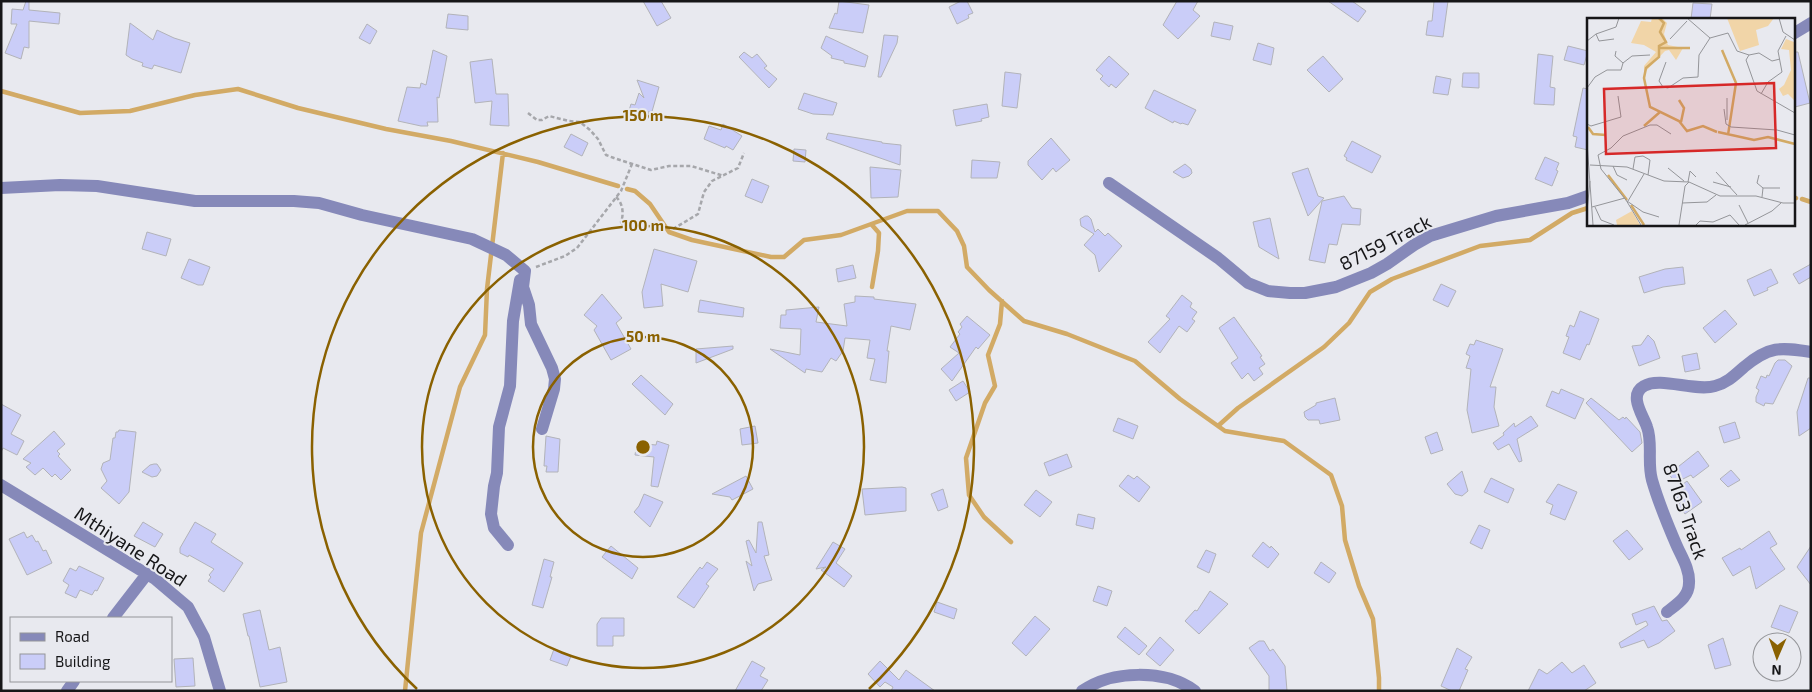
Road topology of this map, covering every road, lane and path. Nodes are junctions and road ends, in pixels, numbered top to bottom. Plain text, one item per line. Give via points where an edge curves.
1 (1811, 23) edge
2 (1794, 33) edge
3 (528, 113) dead end
4 (744, 154) dead end
5 (632, 164) junction
6 (724, 176) junction
7 (1109, 183) dead end
8 (1, 188) edge
9 (1587, 196) edge
10 (616, 197) junction
11 (673, 229) dead end
12 (651, 230) dead end
13 (523, 269) junction
14 (1811, 352) edge
15 (542, 429) dead end
16 (1, 485) edge
17 (508, 545) dead end
18 (147, 574) junction
19 (1666, 612) dead end
20 (114, 617) edge
21 (220, 691) edge
22 (1082, 691) edge
23 (1194, 691) edge

1 - 2 street
3 - 5 path via 537,120 549,116 580,122 598,139 606,155
4 - 6 path via 738,168
5 - 6 path via 651,170 691,166
5 - 10 path
6 - 11 path via 712,181 704,192 698,214
7 - 9 street, 87159 Track via 1218,258 1248,283 1268,291 1290,293 1336,288 1371,273 1430,236 1496,216
8 - 13 street via 97,186 195,201 319,203 472,239 506,255
10 - 12 path via 620,200 624,226
10 - 13 path via 578,248 550,262
13 - 15 street via 523,287 531,324 555,379
13 - 17 street via 513,321 510,386 499,427 491,514 494,528
14 - 19 street, 87163 Track via 1777,348 1715,386 1657,383 1639,390 1637,404 1649,434 1651,478 1689,582 1684,598
16 - 18 street, Mthiyane Road
18 - 20 street
18 - 21 street, Mthiyane Road via 188,607 204,637
22 - 23 street via 1105,678 1138,676 1165,677 1183,682

